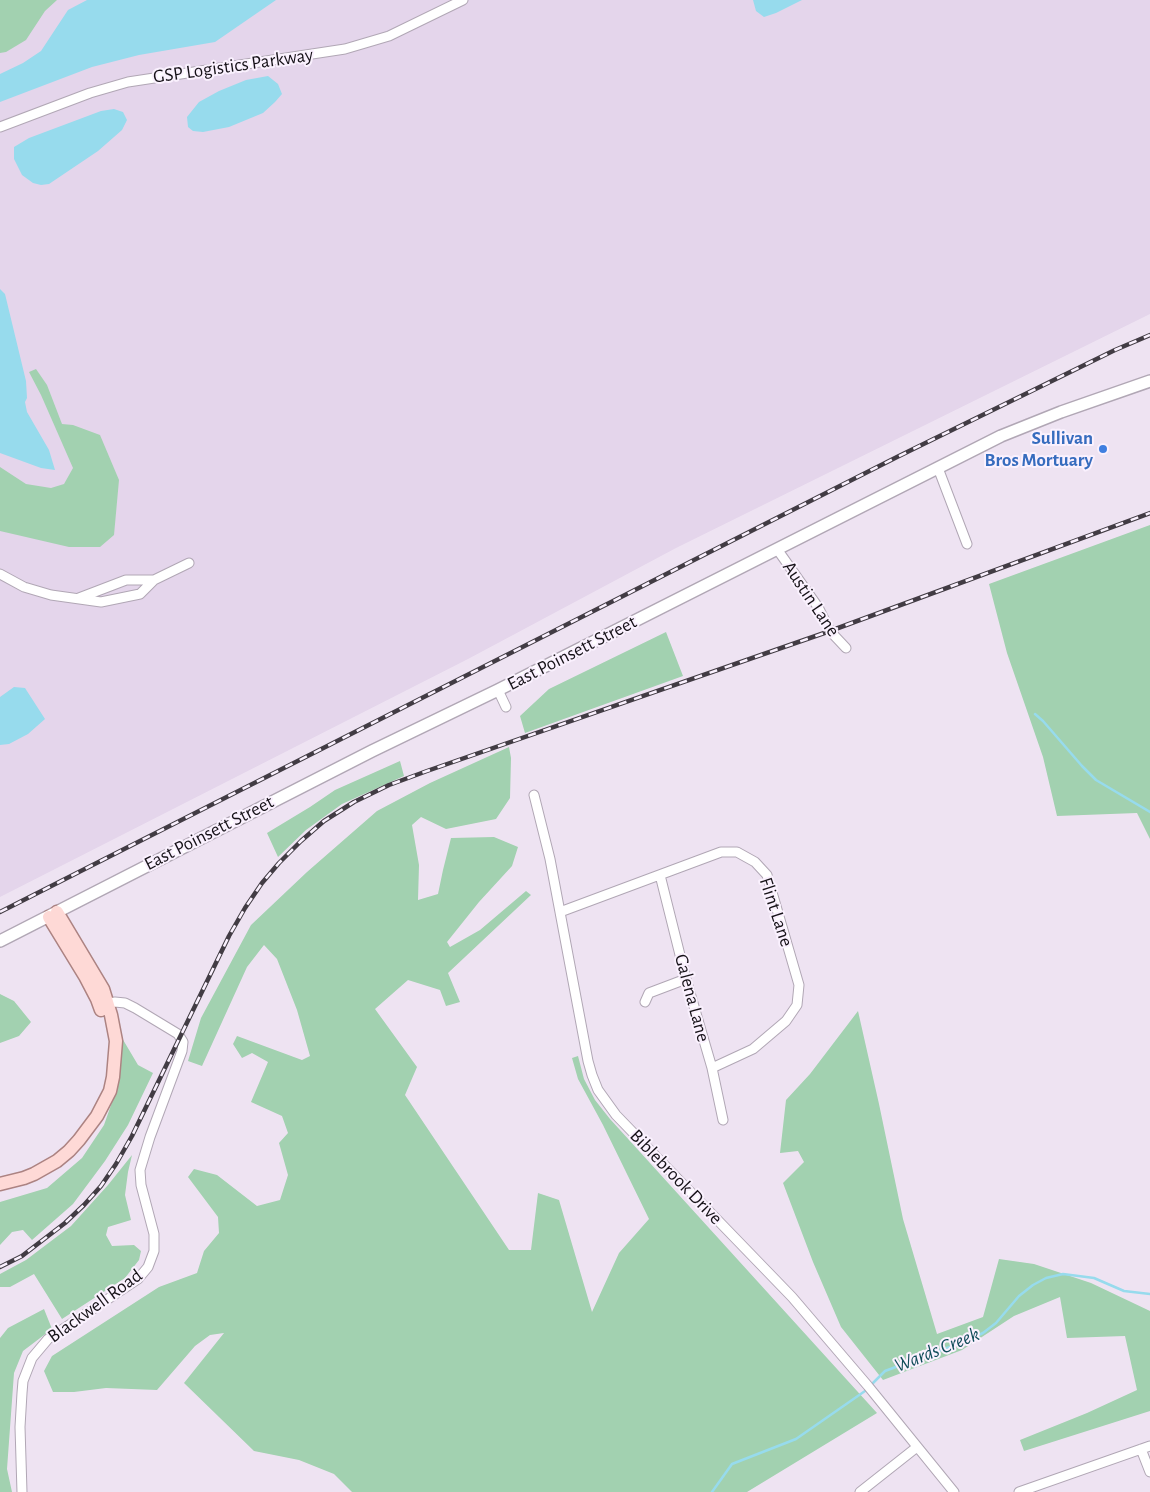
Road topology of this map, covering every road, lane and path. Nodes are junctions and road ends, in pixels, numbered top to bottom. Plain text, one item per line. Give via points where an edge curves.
1 (463, 0) edge
2 (0, 127) edge
3 (1150, 381) edge
4 (938, 468) junction
5 (968, 544) dead end
6 (777, 549) junction
7 (189, 563) dead end
8 (0, 574) edge
9 (154, 580) junction
10 (77, 599) junction
11 (846, 648) dead end
12 (498, 690) junction
13 (506, 707) dead end
14 (534, 795) dead end
15 (660, 875) junction
16 (560, 912) junction
17 (53, 915) junction
18 (0, 940) edge
19 (686, 979) junction
20 (645, 1002) dead end
21 (103, 1004) junction
22 (712, 1068) junction
23 (723, 1120) dead end
24 (0, 1177) edge
25 (0, 1184) edge
26 (917, 1447) junction
27 (1146, 1447) edge
28 (1150, 1472) edge
29 (22, 1492) edge
30 (860, 1492) edge
31 (954, 1492) edge
32 (1019, 1492) edge

1 - 2 street, GSP Logistics Parkway via 389,36 353,47 128,82
3 - 4 main road, East Poinsett Street via 1028,424
4 - 5 street
4 - 6 main road, East Poinsett Street
6 - 11 street, Austin Lane via 830,631
6 - 12 main road, East Poinsett Street
7 - 9 street
8 - 10 street via 24,587
9 - 10 street via 126,580
9 - 10 street via 140,594 101,602
12 - 13 street
12 - 17 main road, East Poinsett Street via 156,860
14 - 16 street, Biblebrook Drive
15 - 16 street, Flint Lane
15 - 19 street, Galena Lane
15 - 22 street, Flint Lane via 721,852 737,852 755,862 767,875 799,985 797,1005 786,1020 753,1050
16 - 26 street, Biblebrook Drive via 588,1061 606,1103 784,1288
17 - 18 main road, East Poinsett Street
17 - 21 main road via 103,989
19 - 20 street via 650,993
19 - 22 street, Galena Lane
21 - 24 main road via 108,1040 106,1072 101,1091 86,1121 49,1158 28,1169
21 - 25 main road via 114,1027 115,1061 110,1091 97,1116 80,1140 57,1161 24,1178
21 - 29 street, Blackwell Road via 124,1003 135,1008 178,1034 183,1042 140,1170 154,1234 154,1251 148,1267 138,1279 48,1339 32,1358 23,1380 22,1393
22 - 23 street, Galena Lane
26 - 30 street
26 - 31 street, Biblebrook Drive
27 - 28 street
27 - 32 street

